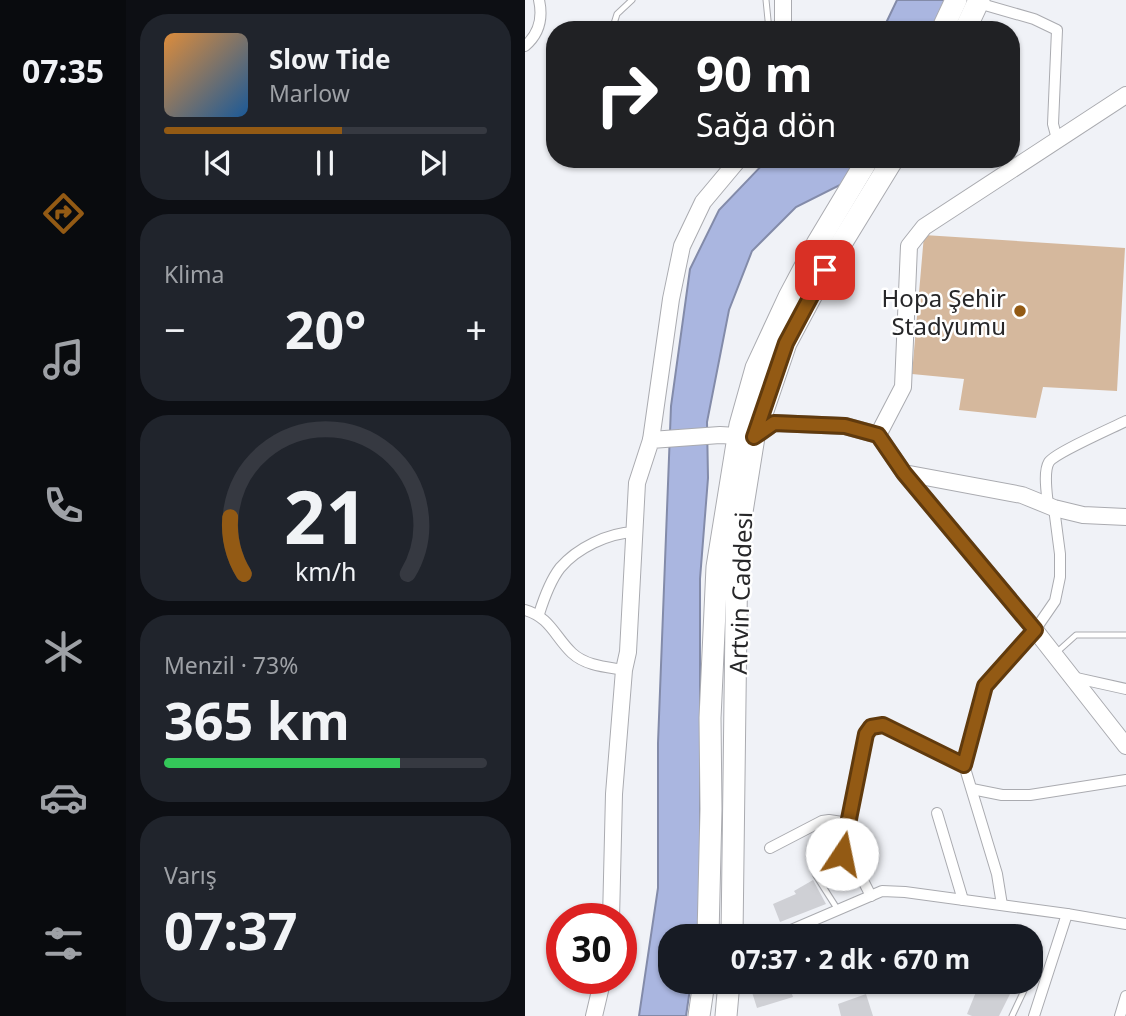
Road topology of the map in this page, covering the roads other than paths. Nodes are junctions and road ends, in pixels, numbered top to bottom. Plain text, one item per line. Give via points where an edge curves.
1 (539, 0) edge
2 (632, 0) edge
3 (766, 0) edge
4 (783, 0) edge
5 (956, 0) edge
6 (979, 1) edge
7 (615, 21) edge
8 (768, 21) edge
9 (783, 21) edge
10 (946, 21) edge
11 (969, 21) edge
12 (525, 46) edge
13 (1126, 95) edge
14 (1057, 139) junction
15 (1020, 163) edge
16 (731, 168) edge
17 (863, 168) edge
18 (887, 168) edge
19 (1013, 168) edge
20 (1126, 421) edge
21 (878, 435) junction
22 (737, 436) junction
23 (659, 439) junction
24 (904, 473) junction
25 (1051, 507) junction
26 (1126, 517) edge
27 (634, 533) junction
28 (525, 610) edge
29 (539, 614) junction
30 (1035, 630) junction
31 (1126, 635) edge
32 (1054, 654) junction
33 (624, 670) junction
34 (1072, 677) junction
35 (1126, 689) edge
36 (1126, 746) edge
37 (964, 765) junction
38 (1126, 780) edge
39 (972, 789) junction
40 (937, 813) dead end
41 (849, 823) junction
42 (770, 848) dead end
43 (842, 854) junction
44 (871, 896) junction
45 (963, 900) junction
46 (611, 903) edge
47 (1002, 905) junction
48 (838, 910) junction
49 (1067, 914) junction
50 (708, 924) edge
51 (732, 924) edge
52 (805, 924) edge
53 (1126, 924) edge
54 (599, 994) edge
55 (702, 994) edge
56 (728, 994) edge
57 (1022, 994) edge
58 (1126, 996) edge
59 (594, 1016) edge
60 (699, 1016) edge
61 (726, 1016) edge
62 (1012, 1016) edge
63 (1034, 1016) edge
64 (1120, 1016) edge

1 - 12 street via 542,13 534,38
2 - 7 lane
3 - 8 lane
4 - 9 street
5 - 10 highway
6 - 11 highway
6 - 14 street via 1057,30 1053,124
13 - 14 street
14 - 15 street
16 - 23 street via 703,202 682,246 669,313
17 - 22 highway, Artvin Caddesi via 789,297 756,368
18 - 22 highway, Artvin Caddesi via 825,270
19 - 21 street via 924,227 909,246 903,387
20 - 25 street via 1050,461
21 - 22 street via 845,426 774,423
21 - 24 street
22 - 23 street
22 - 50 highway, Artvin Caddesi via 717,567
22 - 51 highway, Artvin Caddesi
23 - 27 street via 637,483
24 - 25 street via 1023,495
24 - 30 street
25 - 26 street via 1083,515
25 - 30 street via 1060,578 1055,601
27 - 29 street via 617,534 585,547 561,567
27 - 33 street
28 - 29 street
29 - 33 street via 572,654 586,662
30 - 32 street
30 - 37 street via 985,686
31 - 32 lane via 1076,635
32 - 34 street
33 - 46 street
34 - 35 street
34 - 36 street
37 - 39 street
37 - 41 street via 883,725 871,727
38 - 39 street via 1030,795
39 - 47 street
40 - 45 street
41 - 42 street via 822,821
41 - 43 street
43 - 44 street via 854,863
43 - 48 lane via 815,874
44 - 45 street via 883,891
44 - 48 street
45 - 47 street
47 - 49 street
48 - 52 street
49 - 53 street
49 - 63 street
54 - 59 street
55 - 60 highway
56 - 61 highway
57 - 62 lane
58 - 64 street

